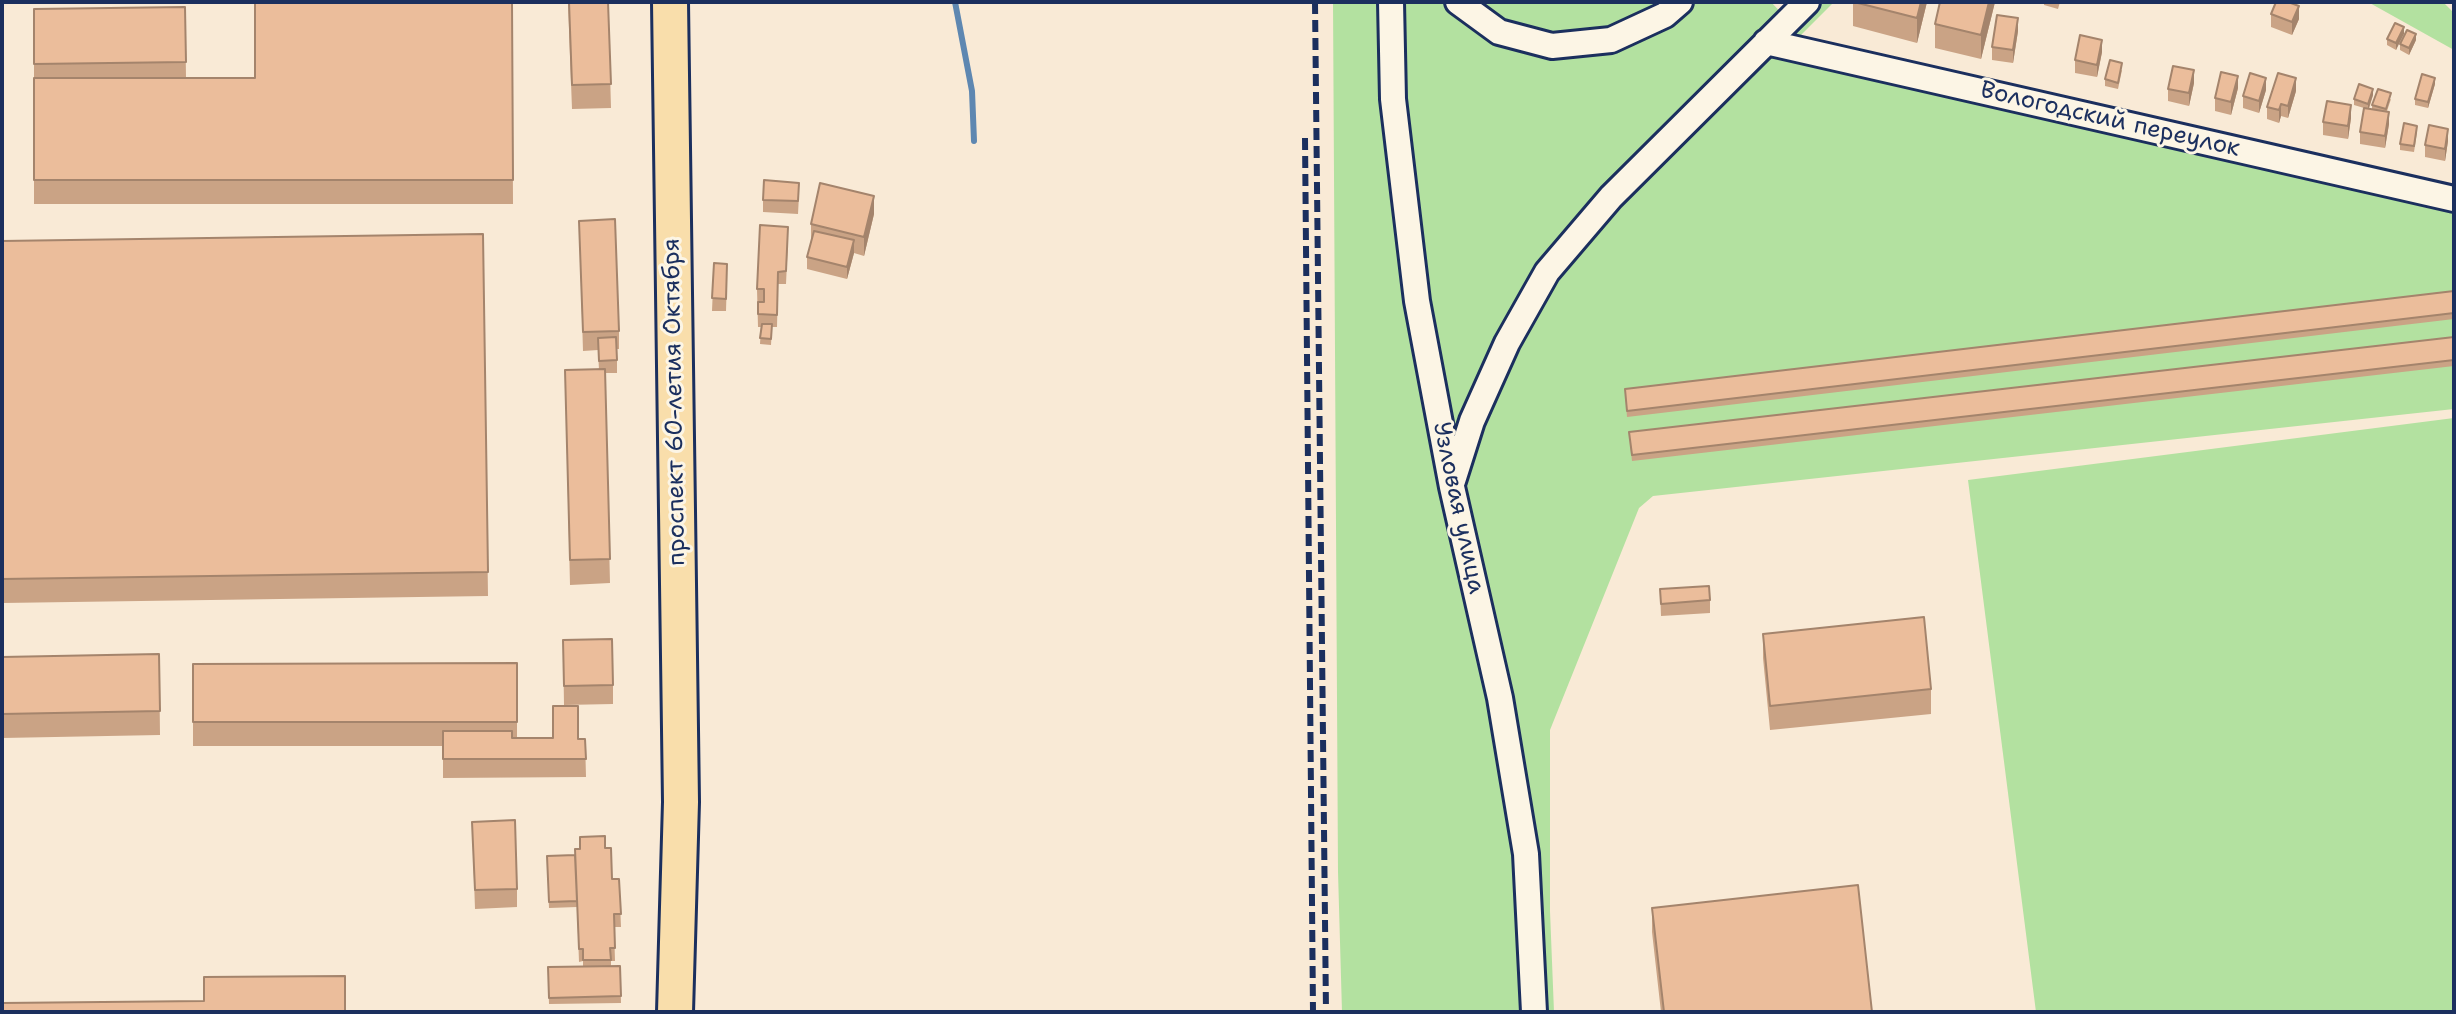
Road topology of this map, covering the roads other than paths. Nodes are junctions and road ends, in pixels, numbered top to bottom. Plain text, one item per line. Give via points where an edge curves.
1 (670, 2) edge
2 (1458, 2) edge
3 (1680, 2) edge
4 (1807, 2) edge
5 (1391, 3) edge
6 (1766, 42) junction
7 (2454, 199) edge
8 (1452, 487) junction
9 (681, 802) junction
10 (675, 1012) edge
11 (694, 1012) edge
12 (1534, 1012) edge

1 - 9 highway, проспект 60-летия Октября
2 - 3 street via 1499,32 1552,46 1611,40 1665,15
4 - 6 street
5 - 8 street, Узловая улица via 1393,99 1417,301
6 - 7 street, Вологодский переулок
6 - 8 street via 1611,197 1547,272 1472,421
8 - 12 street, Узловая улица via 1500,698 1526,854
9 - 10 highway, проспект 60-летия Октября
9 - 11 highway, проспект 60-летия Октября

